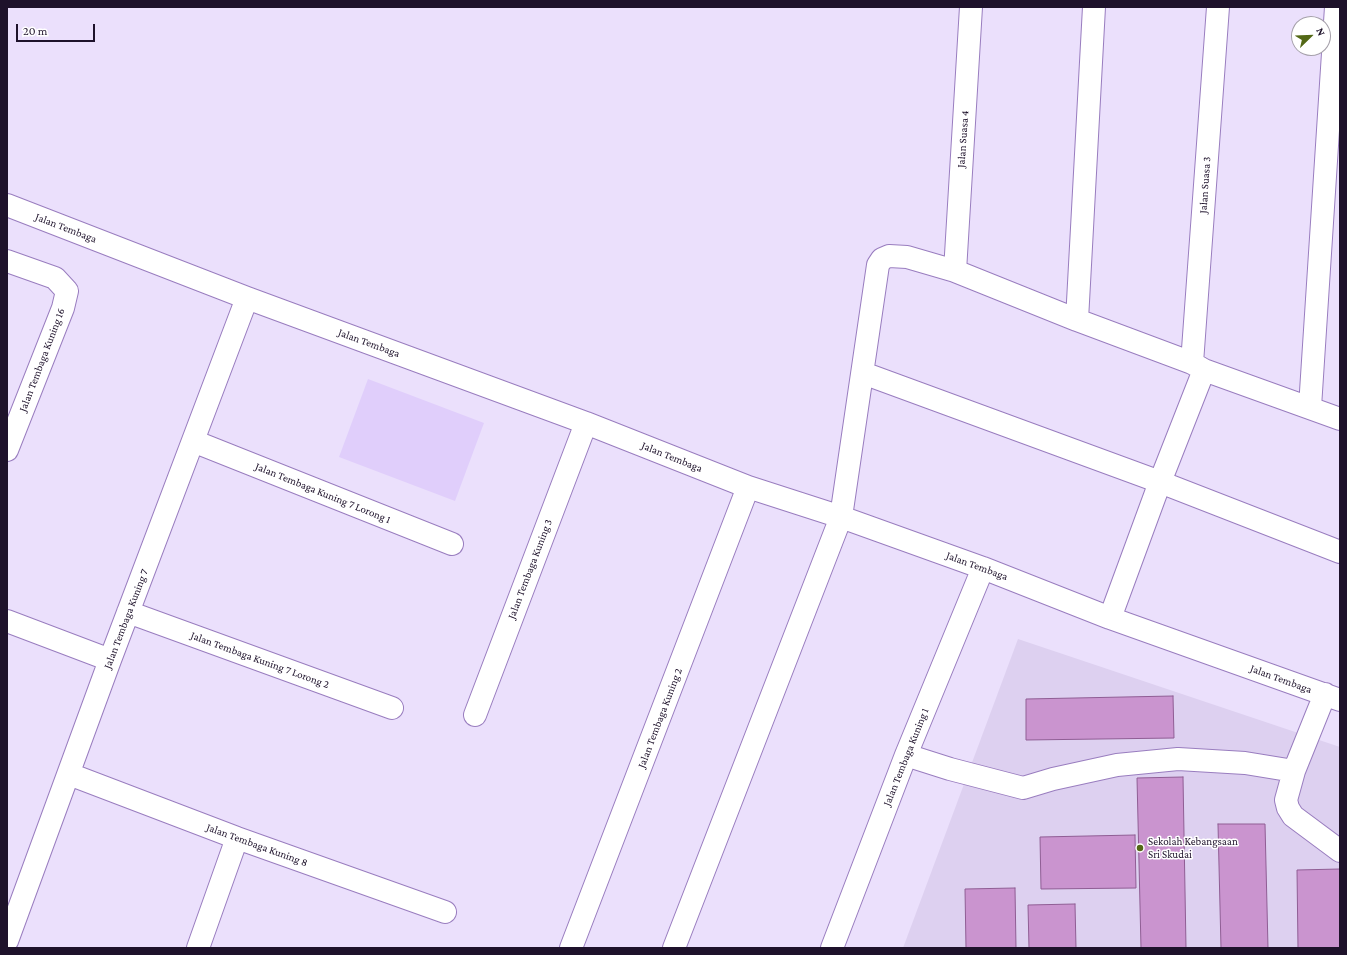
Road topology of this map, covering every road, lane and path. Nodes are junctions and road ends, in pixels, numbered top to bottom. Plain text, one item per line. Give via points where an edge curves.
1 (971, 7) edge
2 (1094, 7) edge
3 (1218, 7) edge
4 (1336, 7) edge
5 (7, 205) edge
6 (7, 260) edge
7 (955, 271) junction
8 (247, 298) junction
9 (1077, 320) junction
10 (1198, 367) junction
11 (863, 373) junction
12 (1310, 407) junction
13 (1340, 419) edge
14 (586, 423) junction
15 (193, 441) junction
16 (7, 450) edge
17 (1160, 482) junction
18 (748, 487) junction
19 (841, 517) junction
20 (452, 544) dead end
21 (1340, 552) edge
22 (983, 568) junction
23 (128, 612) junction
24 (1110, 618) junction
25 (7, 621) edge
26 (110, 660) junction
27 (1332, 697) edge
28 (392, 708) dead end
29 (475, 715) dead end
30 (906, 755) junction
31 (1294, 771) junction
32 (69, 774) junction
33 (237, 838) junction
34 (1340, 851) edge
35 (445, 912) dead end
36 (7, 940) edge
37 (198, 948) edge
38 (571, 948) edge
39 (674, 948) edge
40 (832, 948) edge

1 - 7 street, Jalan Suasa 4
2 - 9 street
3 - 10 street, Jalan Suasa 3
4 - 12 street
5 - 8 street, Jalan Tembaga
6 - 16 street, Jalan Tembaga Kuning 16 via 55,278 67,291 63,308
7 - 9 street
7 - 11 street via 907,257 889,256 882,260 878,265
8 - 14 street, Jalan Tembaga
8 - 15 street, Jalan Tembaga Kuning 7
9 - 10 street
10 - 12 street
10 - 17 street, Jalan Suasa 3
11 - 17 street
11 - 19 street
12 - 13 street
14 - 18 street, Jalan Tembaga
14 - 29 street, Jalan Tembaga Kuning 3
15 - 20 street, Jalan Tembaga Kuning 7 Lorong 1
15 - 23 street, Jalan Tembaga Kuning 7
17 - 21 street
17 - 24 street, Jalan Suasa 3
18 - 19 street, Jalan Tembaga
18 - 38 street, Jalan Tembaga Kuning 2
19 - 22 street, Jalan Tembaga
19 - 39 street
22 - 24 street, Jalan Tembaga
22 - 30 street, Jalan Tembaga Kuning 1
23 - 26 street, Jalan Tembaga Kuning 7
23 - 28 street, Jalan Tembaga Kuning 7 Lorong 2
24 - 27 street, Jalan Tembaga
25 - 26 street
26 - 32 street, Jalan Tembaga Kuning 7
27 - 31 street
30 - 31 street via 1023,788 1118,765 1178,759 1244,763
30 - 40 street, Jalan Tembaga Kuning 1
31 - 34 street via 1286,800 1288,808 1293,816
32 - 33 street, Jalan Tembaga Kuning 8
32 - 36 street, Jalan Tembaga Kuning 7
33 - 35 street, Jalan Tembaga Kuning 8
33 - 37 street

